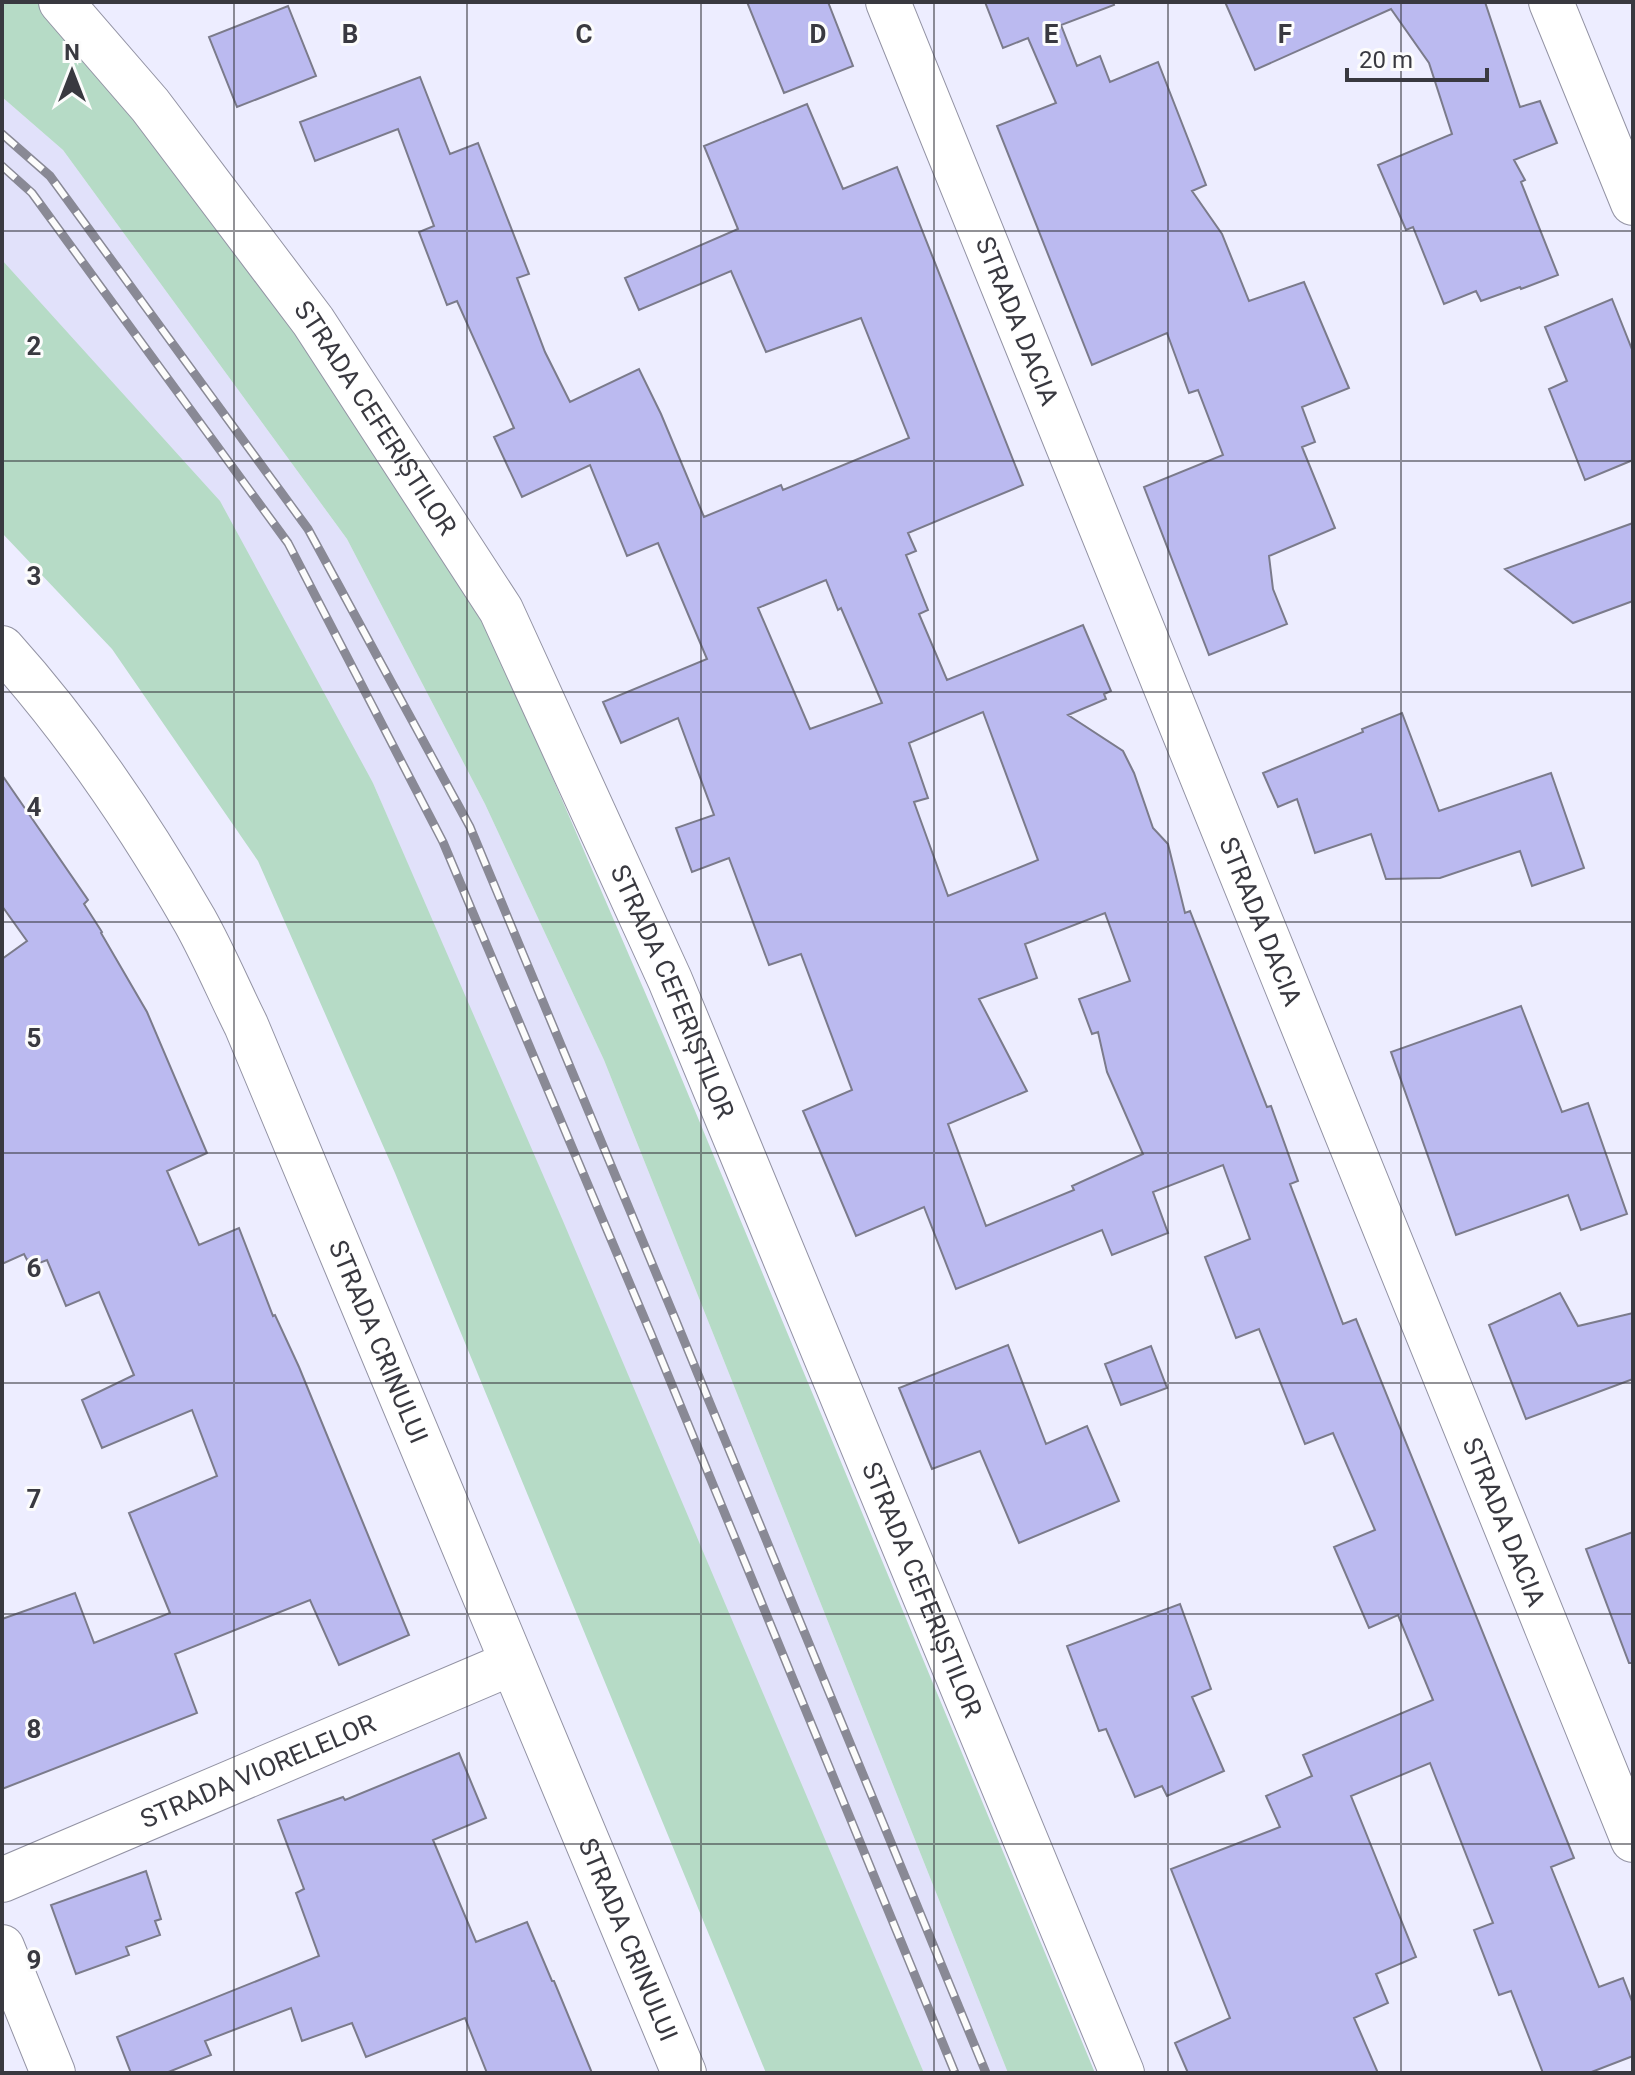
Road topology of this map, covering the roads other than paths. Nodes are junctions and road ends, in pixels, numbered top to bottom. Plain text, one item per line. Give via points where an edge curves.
1 (61, 2) edge
2 (888, 2) edge
3 (1551, 2) edge
4 (1633, 203) edge
5 (2, 648) edge
6 (512, 1663) junction
7 (1633, 1840) edge
8 (2, 1880) edge
9 (2, 1947) edge
10 (53, 2073) edge
11 (684, 2073) edge
12 (1122, 2073) edge

1 - 12 street, STRADA CEFERIȘTILOR via 150,105 313,321 501,610 670,980
2 - 7 street, STRADA DACIA
3 - 4 street
5 - 6 street, STRADA CRINULUI via 124,807 196,923 246,1025
6 - 8 street, STRADA VIORELELOR
6 - 11 street, STRADA CRINULUI
9 - 10 street

